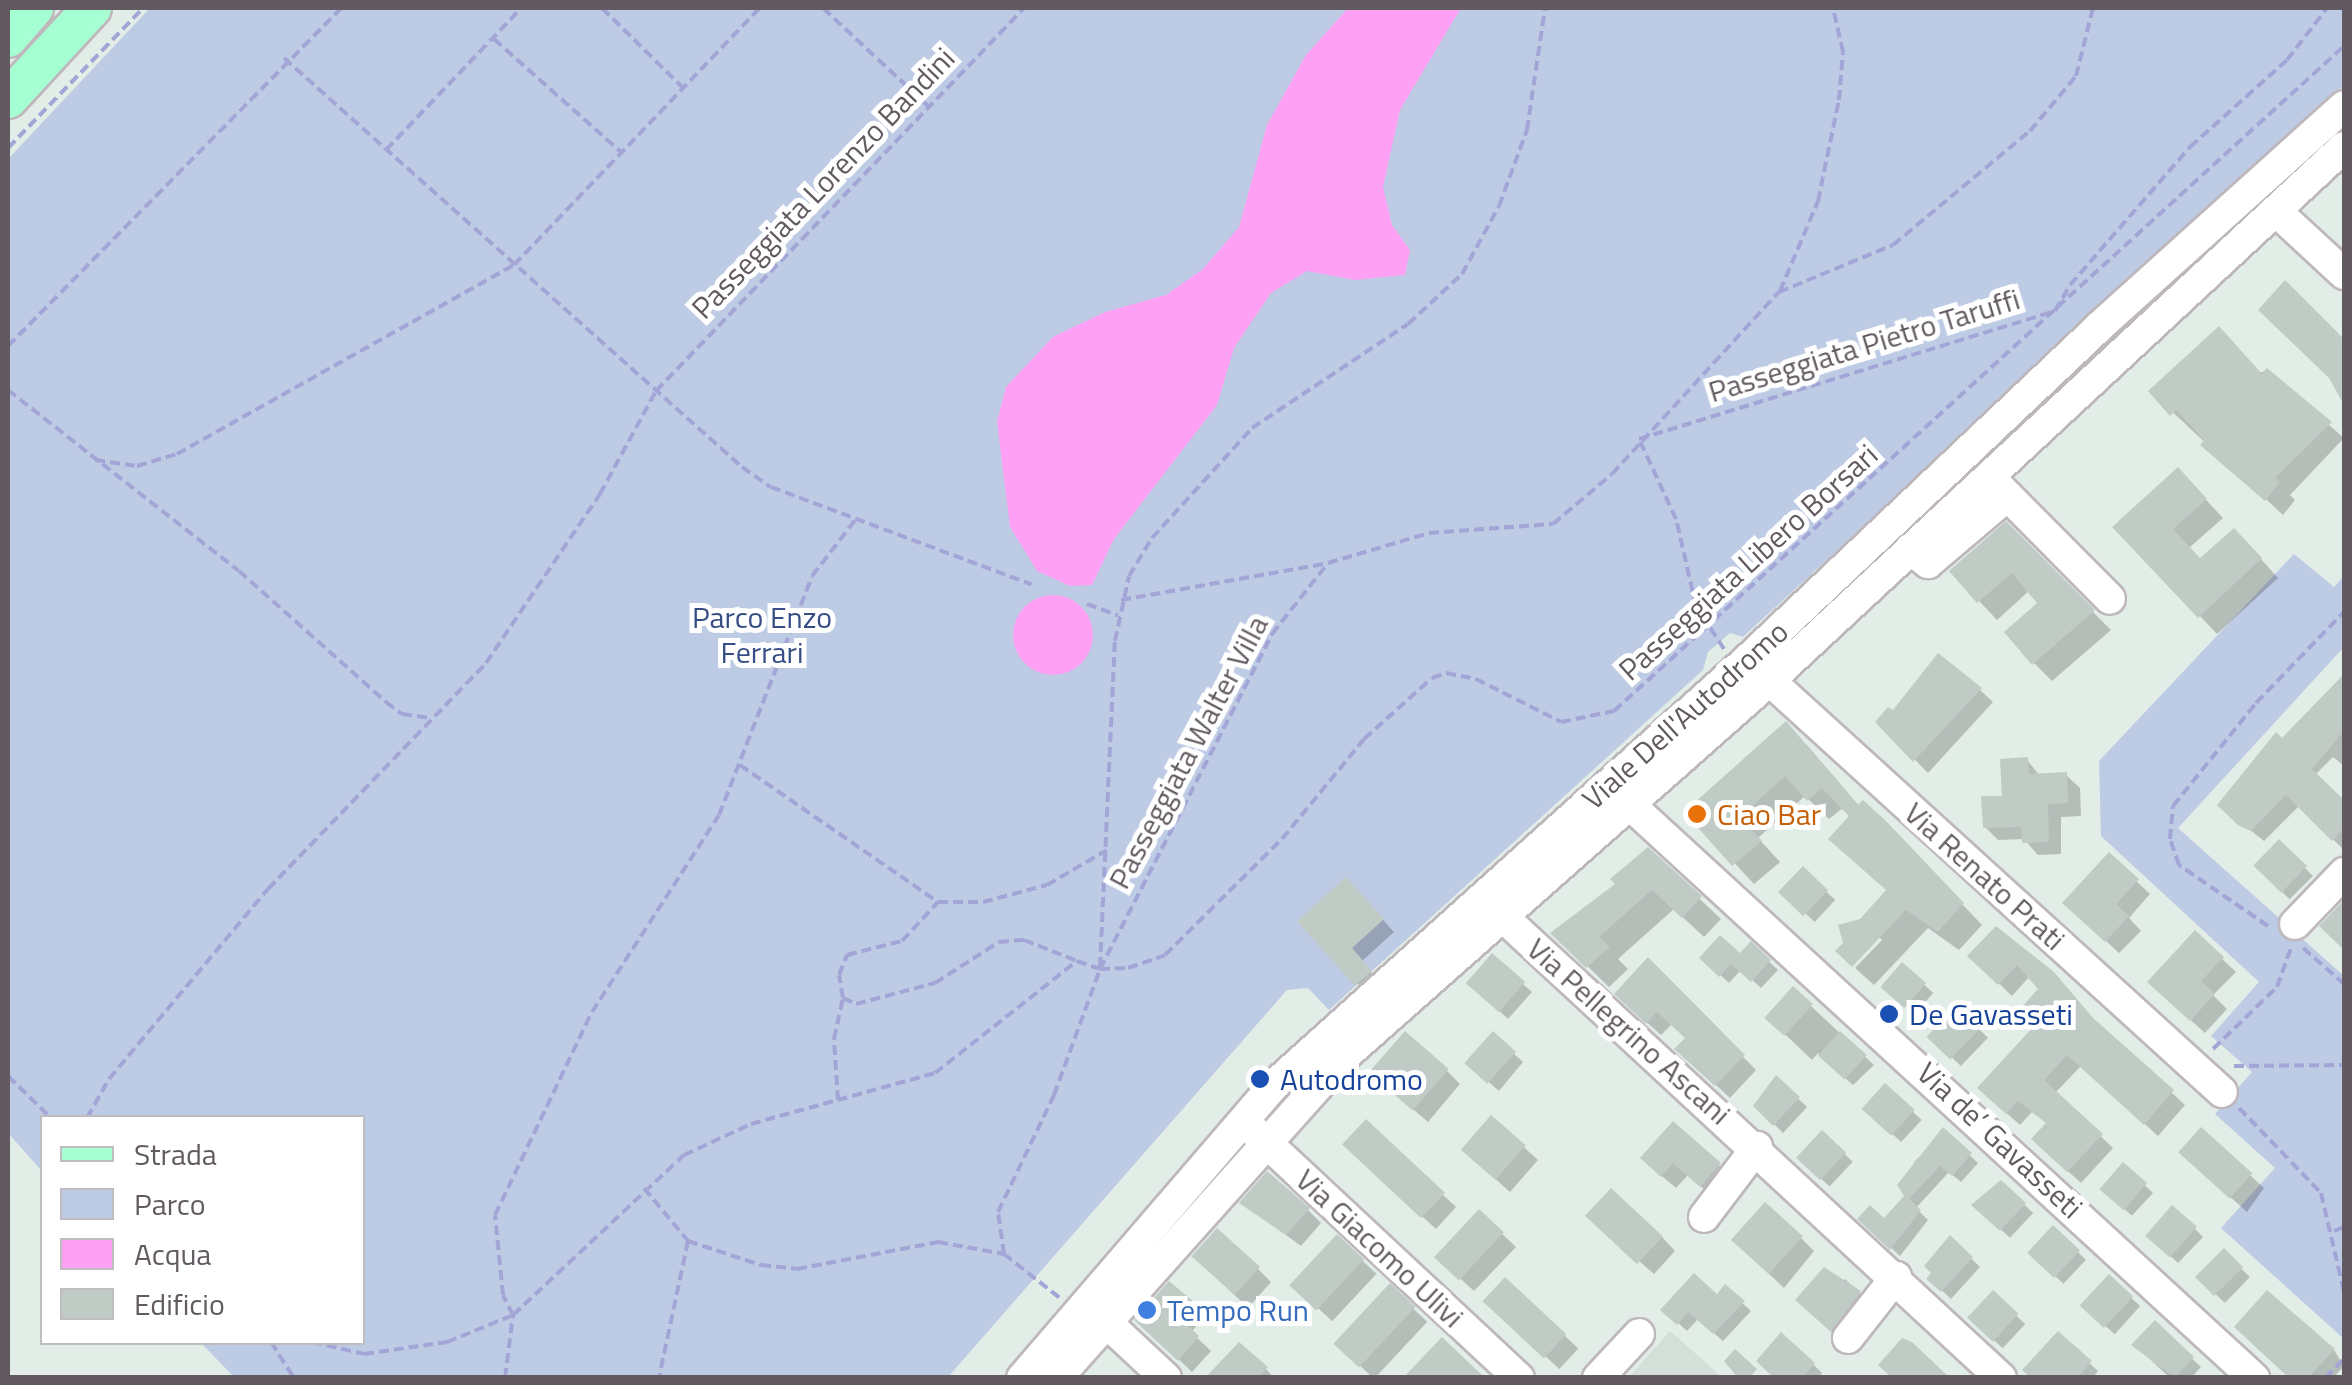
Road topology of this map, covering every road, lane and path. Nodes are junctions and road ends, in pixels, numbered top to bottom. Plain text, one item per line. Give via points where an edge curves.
1 (34, 8) edge
2 (92, 8) edge
3 (143, 8) edge
4 (340, 8) edge
5 (520, 8) edge
6 (602, 8) edge
7 (760, 8) edge
8 (823, 8) edge
9 (1024, 8) edge
10 (1545, 8) edge
11 (1833, 8) edge
12 (2093, 8) edge
13 (2327, 8) edge
14 (8, 38) edge
15 (492, 38) junction
16 (2344, 46) edge
17 (284, 58) junction
18 (682, 87) junction
19 (8, 99) edge
20 (928, 106) junction
21 (2344, 106) edge
22 (2344, 147) edge
23 (8, 148) edge
24 (386, 150) junction
25 (622, 152) junction
26 (2276, 211) junction
27 (514, 265) junction
28 (2344, 274) edge
29 (1779, 292) junction
30 (2054, 312) junction
31 (8, 346) edge
32 (8, 390) edge
33 (656, 391) junction
34 (1639, 439) junction
35 (95, 460) junction
36 (1998, 487) junction
37 (856, 519) junction
38 (1328, 564) junction
39 (1031, 584) dead end
40 (1121, 600) junction
41 (2110, 600) dead end
42 (1087, 604) dead end
43 (2344, 612) edge
44 (1118, 614) junction
45 (1710, 630) junction
46 (1752, 669) junction
47 (432, 718) junction
48 (740, 765) junction
49 (1618, 794) junction
50 (1108, 850) junction
51 (2344, 873) edge
52 (938, 902) junction
53 (1502, 916) junction
54 (2295, 924) joint
55 (1077, 961) junction
56 (1100, 970) junction
57 (2344, 984) edge
58 (843, 998) junction
59 (1337, 1045) junction
60 (2344, 1065) edge
61 (2194, 1066) junction
62 (8, 1076) edge
63 (2222, 1092) joint
64 (838, 1100) junction
65 (48, 1115) edge
66 (89, 1115) edge
67 (1241, 1119) junction
68 (1267, 1143) junction
69 (1757, 1147) junction
70 (644, 1188) junction
71 (1704, 1216) dead end
72 (2344, 1227) edge
73 (2334, 1231) junction
74 (688, 1241) junction
75 (1896, 1277) junction
76 (2344, 1292) edge
77 (513, 1315) junction
78 (1106, 1322) junction
79 (1639, 1334) dead end
80 (1848, 1338) dead end
81 (274, 1345) edge
82 (325, 1345) edge
83 (2344, 1359) edge
84 (1058, 1363) edge
85 (294, 1378) edge
86 (506, 1378) edge
87 (659, 1378) edge
88 (1022, 1378) edge
89 (1166, 1378) edge
90 (1518, 1378) edge
91 (1598, 1378) edge
92 (2002, 1378) edge
93 (2254, 1378) edge
94 (2325, 1378) edge

1 - 14 main road
2 - 19 main road
3 - 23 path
4 - 17 path
5 - 15 path
6 - 18 path
7 - 18 path
8 - 20 path
9 - 20 path, Passeggiata Lorenzo Bandini
10 - 40 path via 1526,130 1499,206 1462,274 1408,324 1252,428 1152,538
11 - 29 path via 1843,52 1840,100 1818,201
12 - 29 path via 2076,76 2030,131 1893,245
13 - 30 path, Passeggiata Pietro Taruffi via 2287,60 2190,147
15 - 24 path
15 - 25 path
16 - 30 path, Passeggiata Libero Borsari
17 - 24 path
17 - 31 path
18 - 25 path
20 - 33 path, Passeggiata Lorenzo Bandini
21 - 46 street, Viale Dell'Autodromo
22 - 26 street, Viale Dell'Autodromo
24 - 27 path
25 - 27 path
26 - 28 street
26 - 36 street, Viale Dell'Autodromo
27 - 33 path
27 - 35 path via 176,454 137,466
29 - 34 path
30 - 34 path, Passeggiata Pietro Taruffi
30 - 45 path, Passeggiata Libero Borsari
32 - 35 path
33 - 37 path via 772,487
33 - 47 path, Passeggiata Lorenzo Bandini via 652,408 519,618
34 - 38 path via 1612,474 1553,524 1430,532
34 - 45 path via 1667,492 1686,578
35 - 47 path via 239,571 386,702 402,714
36 - 41 street
36 - 46 street, Viale Dell'Autodromo
37 - 39 path
37 - 48 path via 812,576
38 - 40 path
38 - 56 path, Passeggiata Walter Villa via 1272,634
40 - 44 path
42 - 44 path
43 - 54 path via 2178,792 2171,822 2171,852 2192,876 2250,918 2293,934
44 - 50 path
45 - 46 path
45 - 56 path, Passeggiata Libero Borsari via 1638,695 1578,722 1544,719 1476,679 1446,673 1432,678 1364,739 1282,839 1164,955
46 - 49 street, Viale Dell'Autodromo
46 - 61 street, Via Renato Prati
47 - 66 path, Passeggiata Lorenzo Bandini via 268,888 109,1078
48 - 52 path
48 - 77 path via 699,853 592,1012 495,1216 503,1295
49 - 53 street, Viale Dell'Autodromo
49 - 59 street, Viale Dell'Autodromo
49 - 93 street, Via de’ Gavasseti
50 - 52 path via 1047,885 983,902
50 - 56 path
51 - 54 street
52 - 58 path via 902,940 848,955 839,975
53 - 59 street, Viale Dell'Autodromo
53 - 69 street, Via Pellegrino Ascani
55 - 56 path
55 - 58 path via 1024,940 999,942 935,983 856,1004
55 - 64 path via 936,1073
56 - 74 path via 1054,1096 998,1212 1004,1254 938,1242 797,1269 761,1265
57 - 61 path via 2292,938 2284,973 2269,998
58 - 64 path via 834,1039
59 - 67 street, Viale Dell'Autodromo
59 - 68 street, Viale Dell'Autodromo
60 - 61 path
61 - 63 street, Via Renato Prati
62 - 65 path
63 - 73 path via 2309,1174
64 - 70 path via 751,1124 684,1156
67 - 68 street, Via Giacomo Ulivi
67 - 84 street, Viale Dell'Autodromo
68 - 78 street, Viale Dell'Autodromo
68 - 90 street, Via Giacomo Ulivi
69 - 71 street, Via Pellegrino Ascani
69 - 75 street, Via Pellegrino Ascani
70 - 74 path
70 - 77 path
72 - 73 path
73 - 76 path
74 - 87 path
75 - 80 street
75 - 92 street, Via Pellegrino Ascani
77 - 82 path via 446,1342 364,1354
77 - 86 path
78 - 84 street, Viale Dell'Autodromo
78 - 89 street
79 - 91 street
81 - 85 path
83 - 94 path
84 - 88 street, Viale Dell'Autodromo

